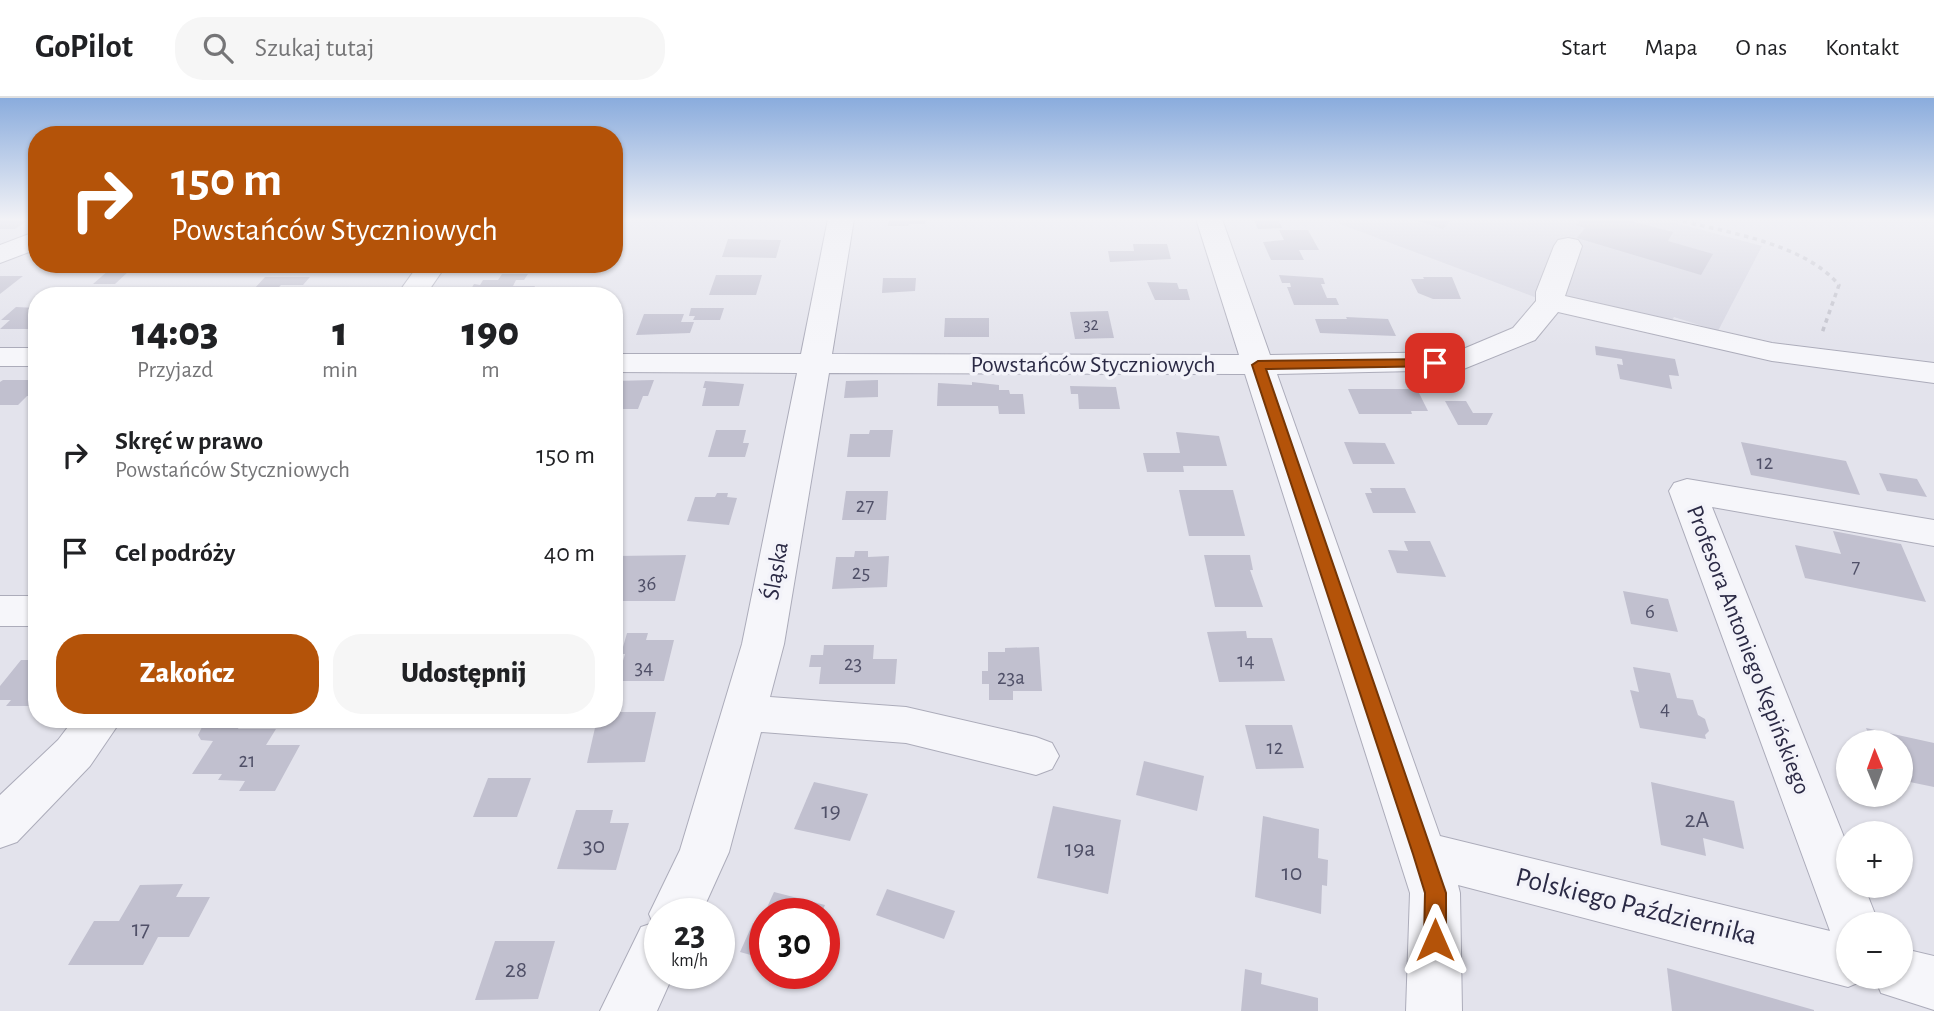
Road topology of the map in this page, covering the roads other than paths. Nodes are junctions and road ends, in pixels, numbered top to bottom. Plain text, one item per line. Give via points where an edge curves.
1 (833, 262) edge
2 (1223, 262) edge
3 (1562, 262) edge
4 (1551, 302) junction
5 (0, 357) edge
6 (28, 357) edge
7 (623, 363) edge
8 (814, 365) junction
9 (1258, 365) junction
10 (1934, 373) edge
11 (1934, 533) edge
12 (0, 611) edge
13 (28, 611) edge
14 (744, 713) junction
15 (93, 728) edge
16 (1036, 756) dead end
17 (0, 827) edge
18 (1423, 854) junction
19 (682, 898) edge
20 (1848, 912) edge
21 (1836, 958) edge
22 (1913, 977) edge
23 (644, 978) edge
24 (1934, 983) edge
25 (628, 1011) edge
26 (1434, 1011) edge

1 - 8 street, Śląska
2 - 9 street
3 - 4 street via 1550,292
4 - 9 street, Powstańców Styczniowych via 1524,334 1461,361
4 - 10 street via 1772,352
5 - 6 street
7 - 8 street, Powstańców Styczniowych
8 - 9 street, Powstańców Styczniowych
8 - 14 street, Śląska via 763,644
9 - 18 street
11 - 20 street, Profesora Antoniego Kępińskiego via 1688,491
12 - 13 street
14 - 16 street via 906,725
14 - 19 street, Śląska via 704,852
15 - 17 street
18 - 21 street, Polskiego Października
18 - 26 street via 1435,893
22 - 24 street
23 - 25 street

